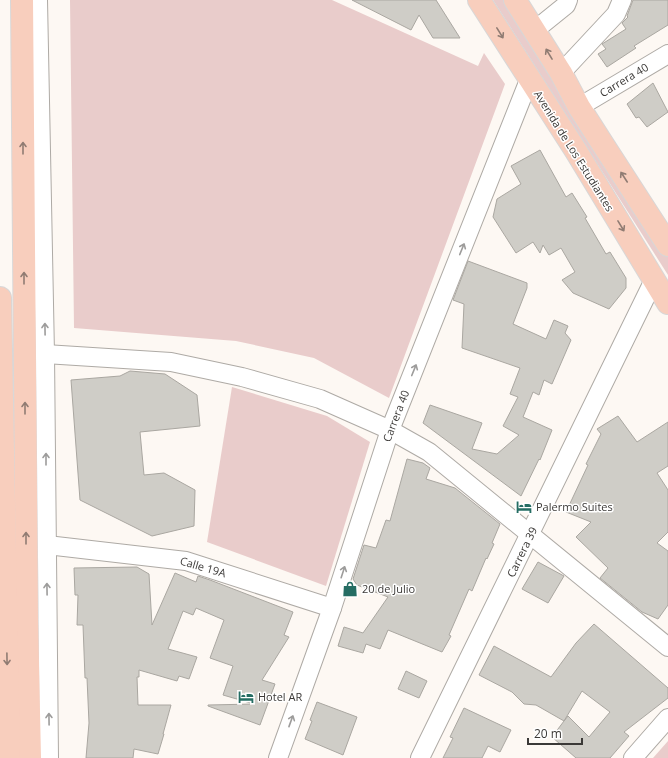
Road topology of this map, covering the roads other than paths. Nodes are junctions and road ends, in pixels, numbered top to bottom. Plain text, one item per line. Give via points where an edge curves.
1 (479, 0) edge
2 (515, 0) edge
3 (568, 0) edge
4 (622, 0) edge
5 (30, 2) edge
6 (535, 30) junction
7 (668, 54) edge
8 (561, 73) junction
9 (529, 80) junction
10 (579, 107) junction
11 (668, 245) edge
12 (654, 280) junction
13 (0, 298) edge
14 (668, 304) edge
15 (45, 354) junction
16 (390, 430) junction
17 (530, 534) junction
18 (47, 545) junction
19 (332, 608) junction
20 (668, 647) edge
21 (668, 718) edge
22 (9, 758) edge
23 (30, 758) edge
24 (49, 758) edge
25 (278, 758) edge
26 (420, 758) edge
27 (634, 758) edge

1 -> 9 main road, Avenida de Los Estudiantes
2 - 6 main road
3 - 6 street via 566,5
4 - 8 street via 616,14
15 -> 5 street
23 -> 5 main road via 27,619
8 -> 6 main road
7 - 10 street, Carrera 40
8 - 10 main road
9 -> 12 main road, Avenida de Los Estudiantes via 576,151
16 -> 9 street, Carrera 40
11 -> 10 main road
12 - 14 main road, Avenida de Los Estudiantes
12 - 17 street, Carrera 39
13 -> 22 main road
15 - 16 street via 172,362 242,377 320,399
18 -> 15 street
16 - 17 street via 430,452
19 -> 16 street, Carrera 40
17 - 20 street
17 - 26 street, Carrera 39
18 - 19 street, Calle 19A via 186,560
24 -> 18 street
25 -> 19 street, Carrera 40
21 - 27 street

